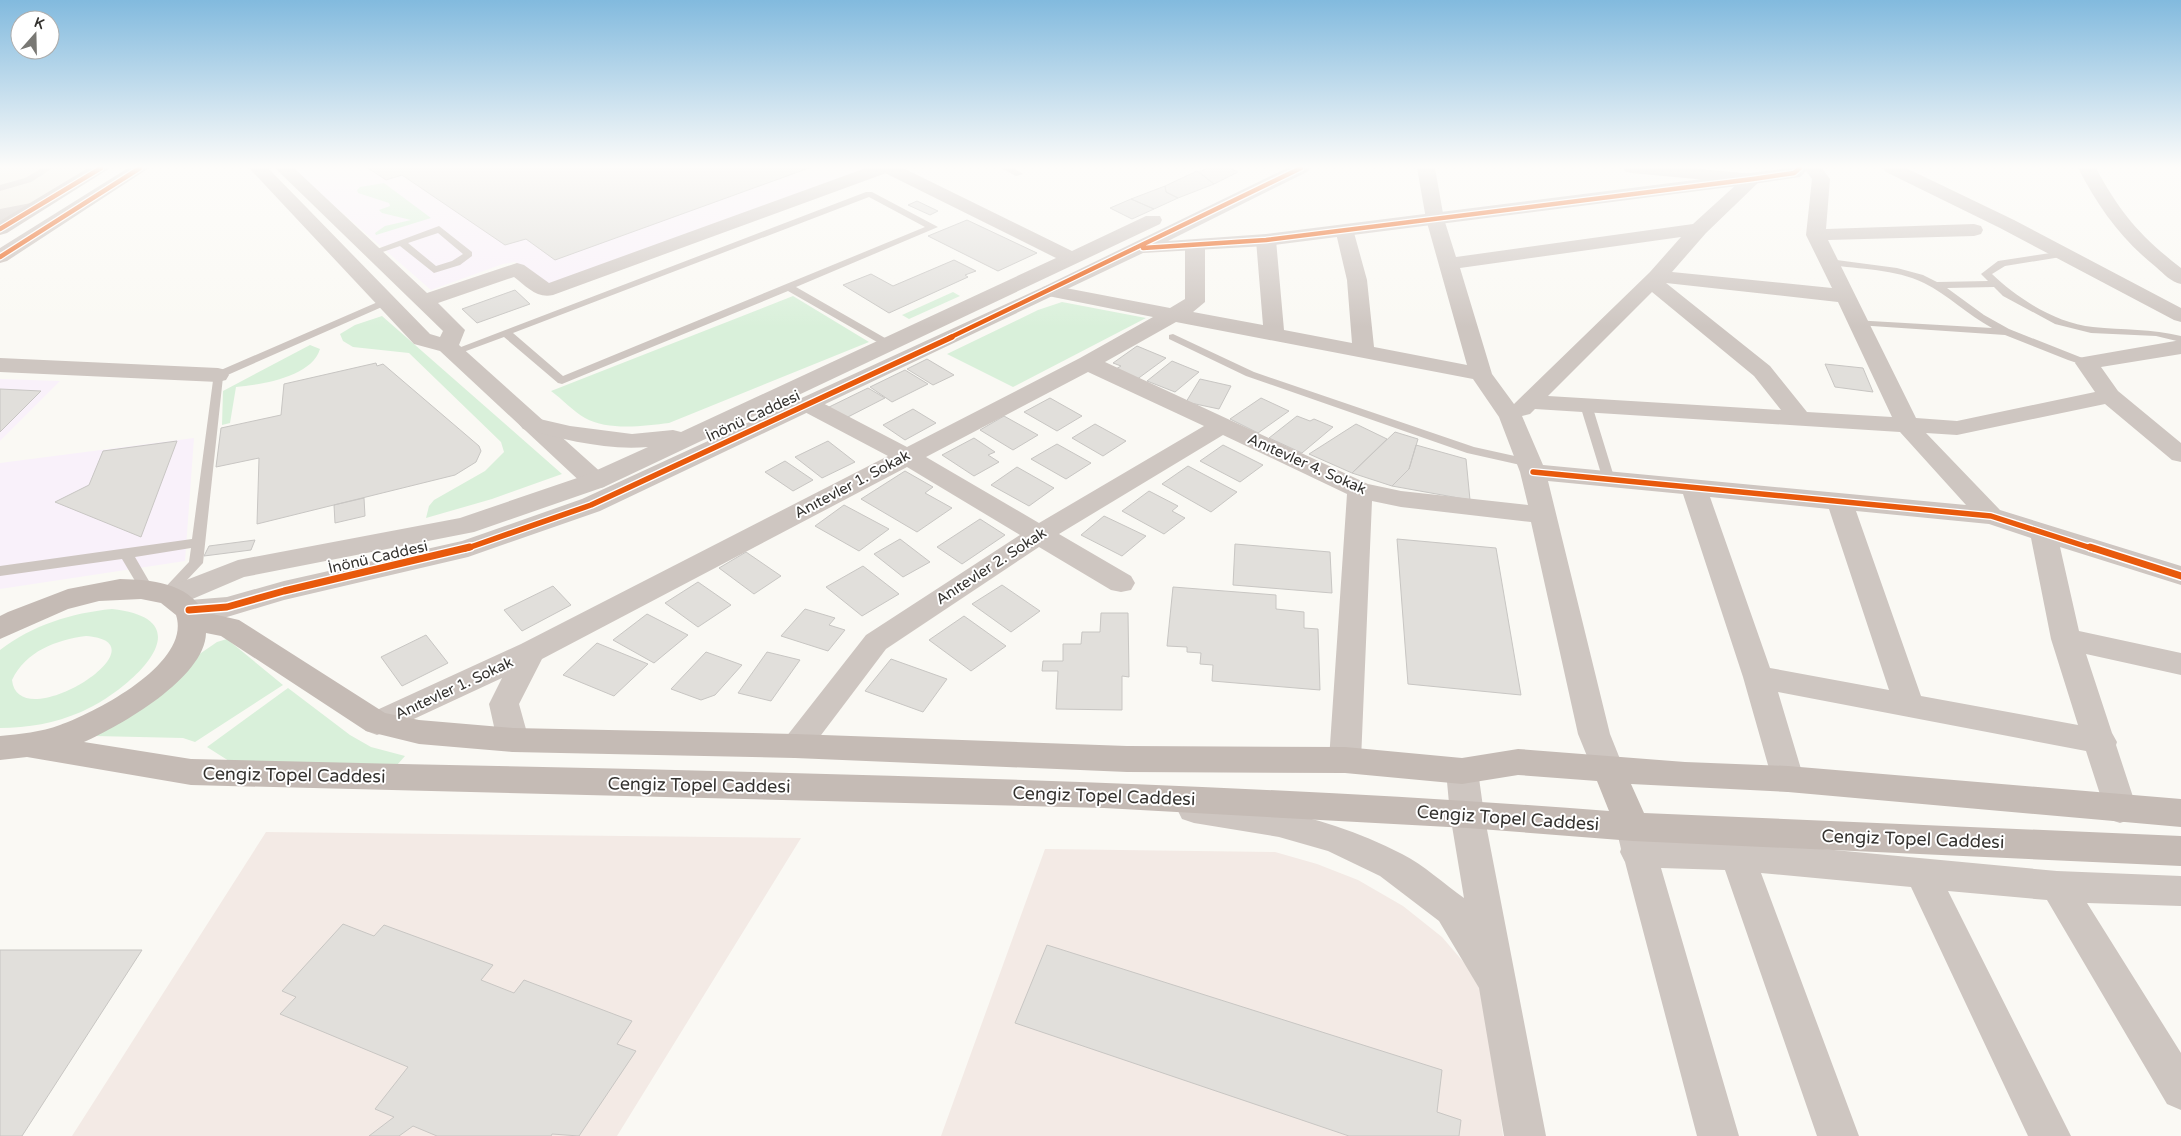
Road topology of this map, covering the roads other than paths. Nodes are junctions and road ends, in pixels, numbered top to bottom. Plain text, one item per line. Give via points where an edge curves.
1 (13, 221) edge
2 (57, 221) edge
3 (309, 221) edge
4 (341, 221) edge
5 (738, 221) edge
6 (798, 221) edge
7 (921, 221) edge
8 (996, 221) edge
9 (1035, 221) edge
10 (1151, 221) edge
11 (1193, 221) edge
12 (1417, 221) edge
13 (1437, 221) edge
14 (1708, 221) edge
15 (1817, 221) edge
16 (1998, 221) edge
17 (2121, 221) edge
18 (425, 226) dead end
19 (0, 229) edge
20 (1344, 229) junction
21 (1699, 229) junction
22 (1974, 230) dead end
23 (1816, 235) junction
24 (1266, 240) junction
25 (401, 242) junction
26 (1195, 246) junction
27 (370, 248) junction
28 (1092, 248) junction
29 (1138, 248) junction
30 (2148, 252) junction
31 (2064, 254) junction
32 (2181, 256) edge
33 (0, 257) edge
34 (1070, 258) junction
35 (1829, 262) junction
36 (1449, 264) junction
37 (1654, 278) junction
38 (2181, 278) edge
39 (1994, 284) junction
40 (1937, 285) junction
41 (788, 287) junction
42 (1050, 291) junction
43 (1844, 296) junction
44 (387, 301) junction
45 (424, 301) junction
46 (2181, 316) edge
47 (1857, 322) junction
48 (1173, 326) junction
49 (2006, 332) junction
50 (506, 333) junction
51 (1274, 333) junction
52 (2181, 339) edge
53 (888, 344) junction
54 (2181, 347) edge
55 (451, 349) junction
56 (1364, 352) junction
57 (1088, 363) junction
58 (2086, 363) junction
59 (0, 365) edge
60 (1481, 374) junction
61 (218, 375) junction
62 (2110, 396) junction
63 (1532, 402) junction
64 (807, 404) junction
65 (1586, 405) junction
66 (1511, 417) junction
67 (1800, 419) junction
68 (531, 424) junction
69 (1221, 426) junction
70 (1908, 426) junction
71 (696, 434) junction
72 (2181, 455) edge
73 (906, 456) junction
74 (1531, 467) junction
75 (595, 480) junction
76 (1609, 480) junction
77 (1694, 489) junction
78 (1360, 490) junction
79 (1840, 502) junction
80 (1542, 515) junction
81 (1991, 516) junction
82 (2044, 534) junction
83 (1038, 535) junction
84 (199, 542) junction
85 (126, 554) junction
86 (0, 571) edge
87 (2181, 576) edge
88 (1121, 583) dead end
89 (72, 597) junction
90 (173, 602) junction
91 (0, 608) edge
92 (0, 629) edge
93 (2066, 639) junction
94 (530, 652) junction
95 (2181, 664) edge
96 (1758, 677) junction
97 (1909, 705) junction
98 (377, 723) junction
99 (513, 740) junction
100 (2101, 742) junction
101 (795, 746) junction
102 (9, 750) edge
103 (1345, 760) junction
104 (1608, 769) junction
105 (1462, 772) junction
106 (1788, 779) junction
107 (1104, 795) junction
108 (2120, 809) junction
109 (2181, 813) edge
110 (1467, 814) junction
111 (1635, 839) junction
112 (2181, 851) edge
113 (1737, 856) junction
114 (1921, 872) junction
115 (2057, 886) junction
116 (2181, 891) edge
117 (1498, 984) junction
118 (2181, 1090) edge
119 (1525, 1136) edge
120 (1718, 1136) edge
121 (1838, 1136) edge
122 (2050, 1136) edge

1 - 19 main road
2 - 33 main road
3 - 44 street
4 - 27 street
5 - 45 street via 546,291 517,269
6 - 50 lane
7 - 41 lane via 933,227
8 - 34 street
9 - 28 street
10 - 28 street, İnönü Caddesi
11 - 29 street, İnönü Caddesi
12 - 20 street
13 - 36 street
14 - 21 street
15 - 23 street
16 - 31 street
17 - 30 street
18 - 27 lane
20 - 24 street
20 - 56 street via 1356,280
21 - 36 street
21 - 37 street
22 - 23 street
23 - 35 street
24 - 26 street
24 - 51 street
25 - 25 lane via 439,229 468,254 456,263 434,270
25 - 27 lane
26 - 29 street
26 - 48 street, Anıtevler 1. Sokak via 1195,302
27 - 45 street
28 - 34 street, İnönü Caddesi
29 - 42 street, İnönü Caddesi
30 - 32 street
30 - 38 street
31 - 39 lane via 2002,263 1986,274
31 - 46 street
34 - 53 street, İnönü Caddesi
35 - 40 lane via 1901,272
35 - 43 street
36 - 60 street
37 - 43 street
37 - 63 street
37 - 67 street via 1762,371
39 - 40 lane
39 - 52 lane via 2041,314 2069,325 2091,330 2156,332
40 - 49 lane via 1976,315
41 - 50 lane via 562,381
41 - 53 lane
42 - 48 street
42 - 64 street, İnönü Caddesi
43 - 47 street
44 - 55 street via 422,339
44 - 61 lane
45 - 55 street via 454,330
47 - 49 lane
47 - 70 street
48 - 51 street
48 - 57 street, Anıtevler 1. Sokak
48 - 74 lane via 1250,374 1471,450
49 - 58 lane
50 - 55 lane
51 - 56 street
53 - 71 street, İnönü Caddesi
54 - 58 street
55 - 68 street
56 - 60 street
57 - 69 street, Anıtevler 4. Sokak
57 - 73 street, Anıtevler 1. Sokak
58 - 62 street
59 - 61 street
60 - 66 street
61 - 84 lane
62 - 70 street via 1957,428
62 - 72 street
63 - 65 street
63 - 66 street
64 - 73 street
64 - 90 street, İnönü Caddesi via 591,505 468,548 227,607
65 - 67 street
65 - 76 lane
66 - 74 street
67 - 70 street
68 - 71 street via 632,441
68 - 75 street
69 - 78 street, Anıtevler 4. Sokak
69 - 83 street, Anıtevler 2. Sokak
70 - 81 street
71 - 75 street, İnönü Caddesi
73 - 83 street
73 - 94 street, Anıtevler 1. Sokak
74 - 76 street
74 - 80 street
75 - 90 street, İnönü Caddesi via 465,526 238,569
76 - 77 street
77 - 79 street
77 - 96 street
78 - 80 street, Anıtevler 4. Sokak via 1401,499
78 - 103 street
79 - 81 street
79 - 97 street
80 - 104 street via 1594,734
81 - 82 street
82 - 87 street
82 - 93 street
83 - 88 street
83 - 101 street, Anıtevler 2. Sokak via 876,642
84 - 85 lane
84 - 90 lane via 196,563
85 - 86 lane
85 - 90 lane
89 - 90 main road via 112,589
89 - 91 main road
89 - 92 main road via 32,612
90 - 98 main road via 229,627
90 - 102 main road via 190,642 174,667 148,692 112,716 70,734
93 - 95 street
93 - 100 street
94 - 98 street, Anıtevler 1. Sokak
94 - 99 street, Anıtevler 1. Sokak via 504,704
96 - 97 street
96 - 106 street
97 - 100 street
98 - 99 main road via 419,732
99 - 101 main road
100 - 108 street
101 - 103 main road via 1127,759
102 - 107 main road, Cengiz Topel Caddesi via 191,772
103 - 105 main road
104 - 105 main road via 1518,762
104 - 106 main road
104 - 111 main road
105 - 110 street
106 - 108 main road
107 - 110 main road, Cengiz Topel Caddesi
107 - 117 street via 1279,823 1336,839 1392,866 1452,910
108 - 109 main road
110 - 111 main road, Cengiz Topel Caddesi
110 - 117 street
111 - 112 main road, Cengiz Topel Caddesi
111 - 113 street
111 - 120 street
113 - 114 street
113 - 121 street
114 - 115 street
114 - 122 street
115 - 116 street
115 - 118 street
117 - 119 street

